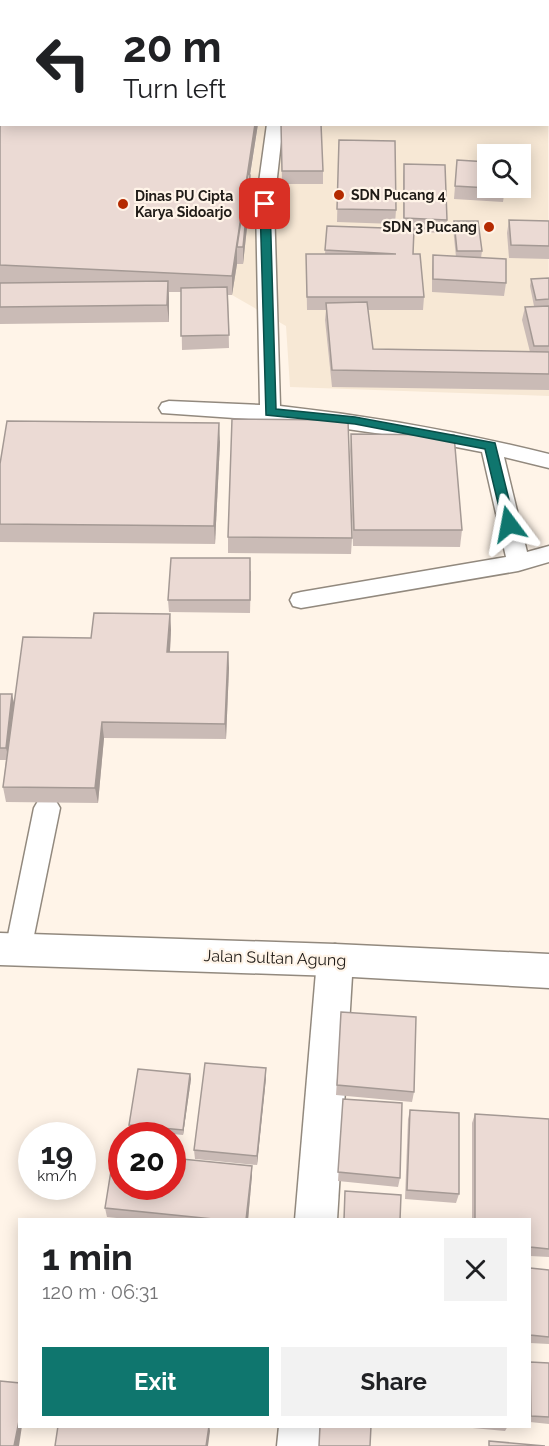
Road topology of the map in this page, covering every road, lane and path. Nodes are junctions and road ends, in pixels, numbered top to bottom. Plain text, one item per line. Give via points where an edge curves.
1 (275, 126) edge
2 (169, 408) dead end
3 (270, 412) junction
4 (490, 446) junction
5 (549, 461) edge
6 (549, 554) edge
7 (518, 563) junction
8 (301, 600) dead end
9 (47, 808) edge
10 (9, 950) edge
11 (335, 960) junction
12 (549, 971) edge
13 (316, 1218) edge
14 (300, 1428) edge
15 (299, 1446) edge

1 - 3 lane via 265,204
2 - 3 lane
3 - 4 lane via 355,420
4 - 5 lane
4 - 7 lane
6 - 7 lane
7 - 8 lane
9 - 10 lane
10 - 11 street, Jalan Sultan Agung
11 - 12 street, Jalan Sultan Agung
11 - 13 street
14 - 15 street

